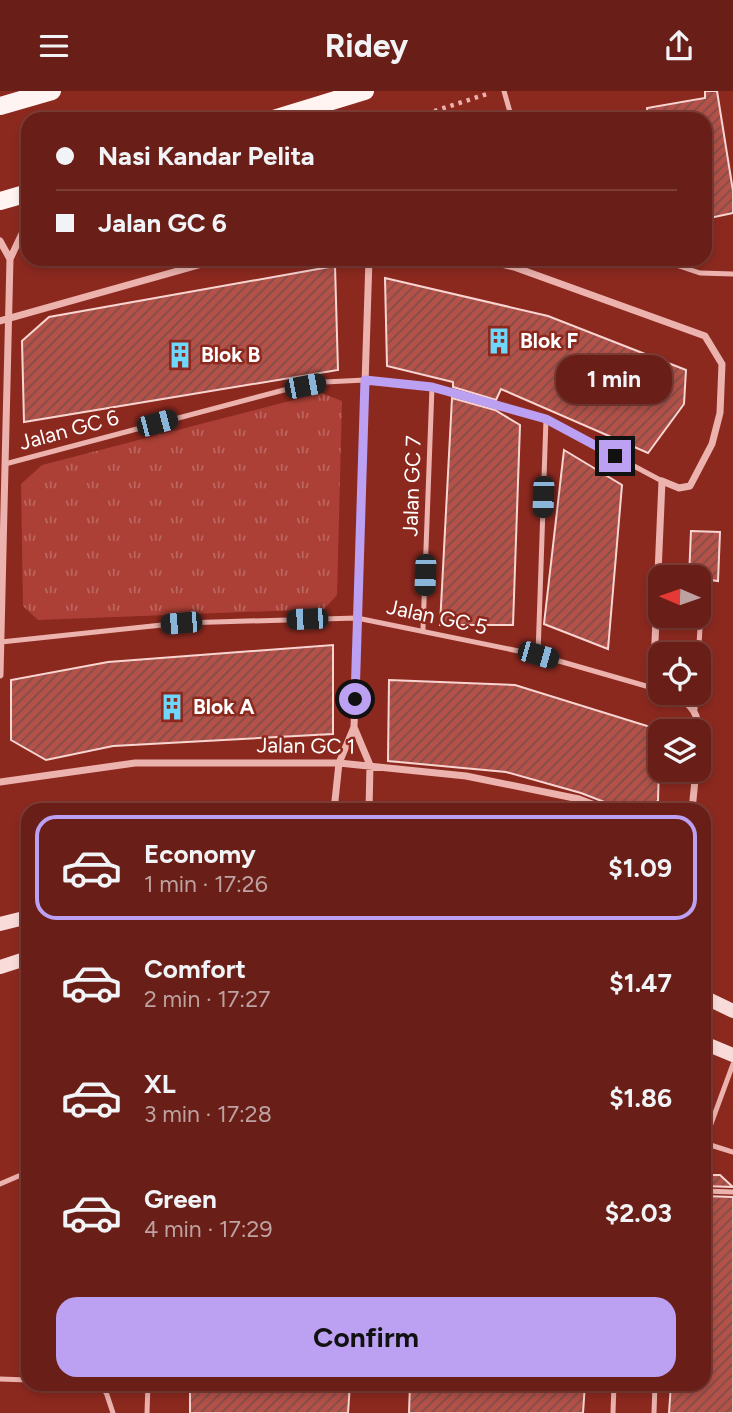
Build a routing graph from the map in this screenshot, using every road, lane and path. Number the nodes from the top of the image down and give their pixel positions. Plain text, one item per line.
1 (52, 91) edge
2 (365, 91) edge
3 (498, 91) edge
4 (504, 91) edge
5 (0, 106) edge
6 (297, 112) edge
7 (432, 112) edge
8 (510, 112) edge
9 (21, 195) edge
10 (0, 201) edge
11 (21, 236) edge
12 (2, 244) edge
13 (10, 259) junction
14 (195, 266) edge
15 (369, 266) edge
16 (510, 266) edge
17 (678, 266) edge
18 (733, 274) edge
19 (4, 319) edge
20 (365, 380) junction
21 (432, 387) junction
22 (546, 419) junction
23 (5, 464) junction
24 (662, 481) junction
25 (659, 565) edge
26 (358, 618) junction
27 (422, 629) junction
28 (1, 642) edge
29 (538, 655) junction
30 (0, 675) edge
31 (648, 687) edge
32 (690, 705) edge
33 (695, 705) edge
34 (695, 709) junction
35 (698, 719) edge
36 (354, 727) junction
37 (339, 763) junction
38 (370, 765) junction
39 (0, 782) edge
40 (695, 782) edge
41 (335, 803) edge
42 (369, 803) edge
43 (590, 803) edge
44 (693, 803) edge
45 (21, 919) edge
46 (0, 924) edge
47 (21, 960) edge
48 (0, 967) edge
49 (711, 1000) edge
50 (733, 1011) edge
51 (711, 1045) edge
52 (733, 1055) edge
53 (733, 1064) edge
54 (711, 1124) edge
55 (711, 1145) edge
56 (733, 1152) edge
57 (21, 1175) edge
58 (0, 1184) edge
59 (711, 1191) edge
60 (733, 1192) edge
61 (0, 1379) edge
62 (21, 1380) edge
63 (104, 1391) edge
64 (148, 1391) edge
65 (614, 1391) edge
66 (655, 1391) edge
67 (113, 1413) edge
68 (147, 1413) edge
69 (613, 1413) edge
70 (654, 1413) edge

1 - 5 main road
2 - 6 main road
3 - 7 path
4 - 8 lane
9 - 10 main road
11 - 13 street
12 - 13 street
13 - 19 street
14 - 19 street
15 - 20 street
16 - 24 street
17 - 18 lane
19 - 23 street
20 - 21 lane, Jalan GC 6
20 - 23 lane, Jalan GC 6
20 - 26 street
21 - 22 lane, Jalan GC 6
21 - 27 lane, Jalan GC 7
22 - 24 lane, Jalan GC 6
22 - 29 lane
23 - 28 street
24 - 25 street
26 - 27 lane, Jalan GC 5
26 - 28 lane, Jalan GC 5
26 - 36 street
27 - 29 lane, Jalan GC 5
28 - 30 street
29 - 31 lane, Jalan GC 5
32 - 34 street
33 - 34 lane
34 - 35 street
36 - 37 street
36 - 38 street
37 - 38 street, Jalan GC 1
37 - 39 street, Jalan GC 1
37 - 41 street
38 - 42 street
38 - 43 street, Jalan GC 1
40 - 44 street
45 - 46 main road
47 - 48 main road
49 - 50 main road
51 - 52 main road
53 - 54 lane
55 - 56 lane
57 - 58 lane
59 - 60 lane
61 - 62 lane
63 - 67 lane
64 - 68 lane
65 - 69 lane
66 - 70 lane

